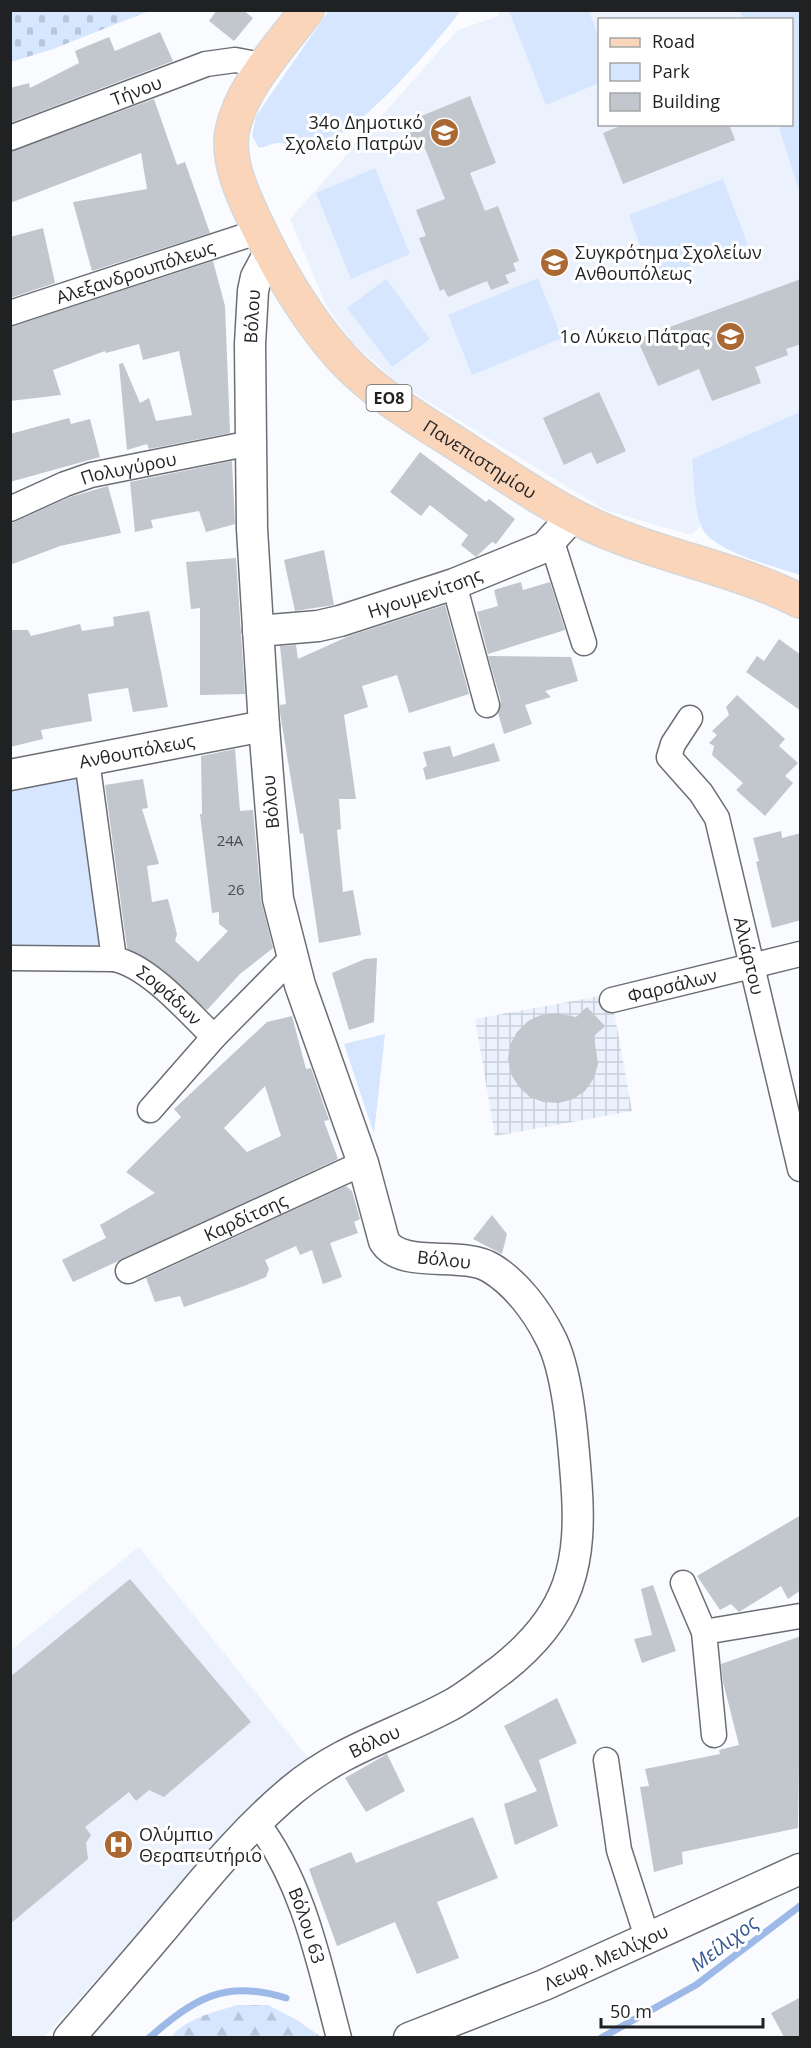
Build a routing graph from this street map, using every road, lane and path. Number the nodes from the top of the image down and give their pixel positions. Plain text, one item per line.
1 (307, 10) edge
2 (266, 66) junction
3 (10, 138) edge
4 (265, 241) junction
5 (10, 313) edge
6 (251, 443) junction
7 (10, 509) edge
8 (573, 516) junction
9 (552, 542) junction
10 (454, 584) junction
11 (801, 601) edge
12 (258, 632) junction
13 (584, 643) dead end
14 (487, 705) dead end
15 (690, 718) dead end
16 (264, 726) junction
17 (87, 760) junction
18 (10, 775) edge
19 (801, 954) edge
20 (10, 958) edge
21 (292, 958) junction
22 (114, 959) junction
23 (752, 966) junction
24 (612, 1000) dead end
25 (214, 1036) junction
26 (150, 1110) dead end
27 (363, 1162) junction
28 (801, 1169) edge
29 (128, 1270) dead end
30 (683, 1583) dead end
31 (801, 1616) edge
32 (704, 1632) junction
33 (714, 1735) dead end
34 (606, 1760) dead end
35 (256, 1821) junction
36 (801, 1869) edge
37 (647, 1937) junction
38 (69, 2037) edge
39 (339, 2037) edge
40 (409, 2037) edge

1 - 2 main road, Πανεπιστημίου / ΕΟ8
2 - 3 street, Τήνου
2 - 4 main road, Πανεπιστημίου / ΕΟ8
4 - 5 street, Αλεξανδρουπόλεως
4 - 6 street, Βόλου
4 - 8 main road, Πανεπιστημίου / ΕΟ8
6 - 7 street, Πολυγύρου
6 - 12 street, Βόλου
8 - 9 street, Ηγουμενίτσης
8 - 11 main road, Πανεπιστημίου / ΕΟ8
9 - 10 street, Ηγουμενίτσης
9 - 13 street
10 - 12 street, Ηγουμενίτσης
10 - 14 street
12 - 16 street, Βόλου
15 - 23 street, Αλιάρτου
16 - 17 street, Ανθουπόλεως
16 - 21 street, Βόλου
17 - 18 street, Ανθουπόλεως
17 - 22 street
19 - 23 street, Φαρσάλων
20 - 22 street, Σοφάδων
21 - 25 street, Σοφάδων
21 - 27 street, Βόλου
22 - 25 street, Σοφάδων
23 - 24 street, Φαρσάλων
23 - 28 street, Αλιάρτου
25 - 26 street
27 - 29 street, Καρδίτσης
27 - 35 street, Βόλου
30 - 32 street
31 - 32 street
32 - 33 street
34 - 37 street
35 - 38 street, Βόλου
35 - 39 street, Βόλου 63
36 - 37 street, Λεωφ. Μειλίχου
37 - 40 street, Λεωφ. Μειλίχου

